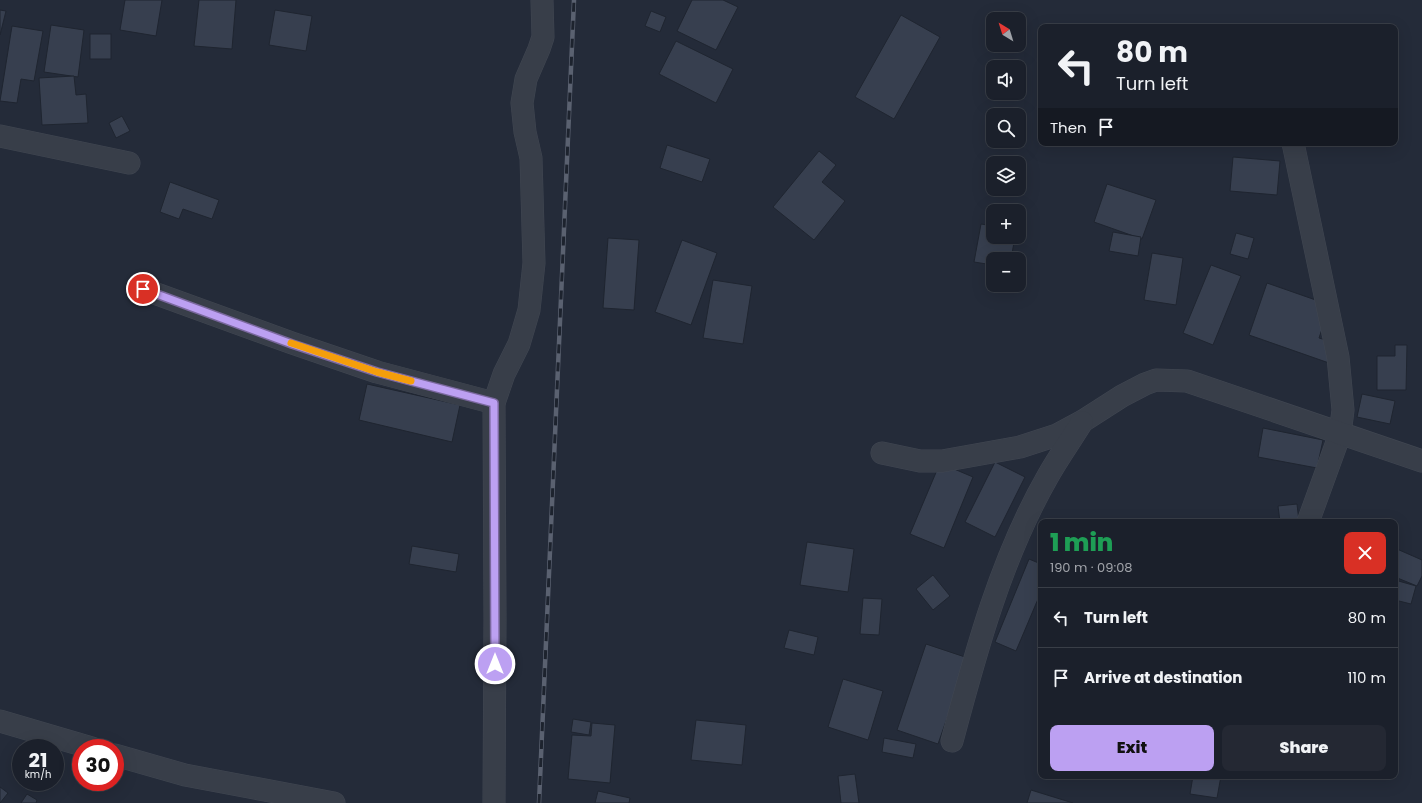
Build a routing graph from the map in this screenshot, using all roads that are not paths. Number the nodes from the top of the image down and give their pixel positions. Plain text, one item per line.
1 (542, 0) edge
2 (0, 136) edge
3 (1294, 146) edge
4 (129, 163) dead end
5 (143, 289) dead end
6 (494, 403) junction
7 (1083, 421) junction
8 (1340, 434) junction
9 (882, 453) dead end
10 (1422, 462) edge
11 (1309, 519) edge
12 (0, 721) edge
13 (952, 741) dead end
14 (72, 742) edge
15 (124, 758) edge
16 (334, 803) edge
17 (494, 803) edge

1 - 6 street
2 - 4 street
3 - 8 street
5 - 6 street
6 - 17 street
7 - 8 street
7 - 9 street
7 - 13 street
8 - 10 street
8 - 11 street
12 - 14 street
15 - 16 street

